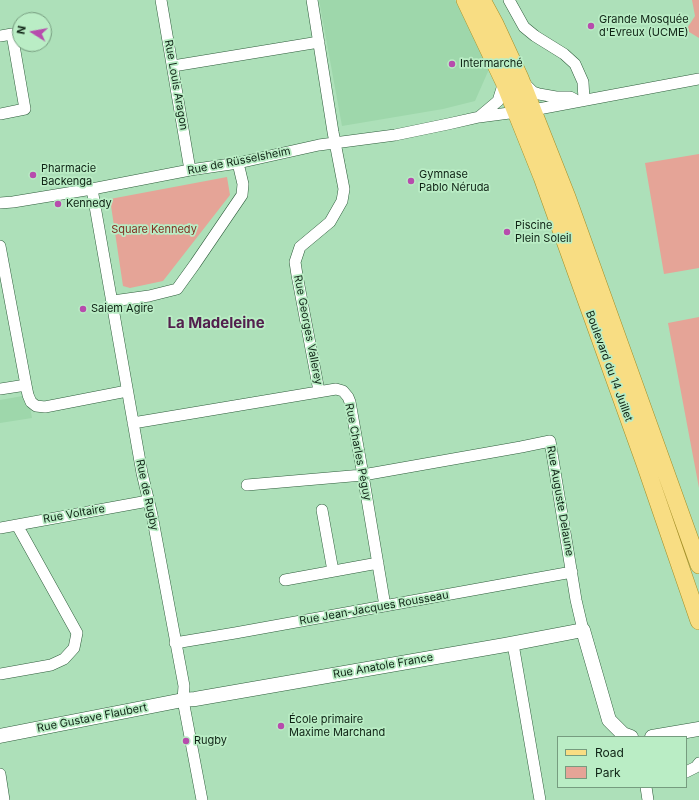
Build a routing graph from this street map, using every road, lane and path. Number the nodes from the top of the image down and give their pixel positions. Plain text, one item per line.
1 (161, 0) edge
2 (312, 0) edge
3 (465, 0) edge
4 (482, 0) edge
5 (508, 0) edge
6 (0, 36) edge
7 (319, 42) junction
8 (173, 66) junction
9 (699, 79) edge
10 (512, 80) junction
11 (581, 101) junction
12 (0, 114) edge
13 (483, 114) junction
14 (524, 116) junction
15 (336, 143) junction
16 (238, 162) junction
17 (190, 170) junction
18 (92, 189) junction
19 (0, 203) edge
20 (0, 246) edge
21 (113, 301) junction
22 (26, 385) junction
23 (0, 389) edge
24 (127, 391) junction
25 (319, 391) junction
26 (133, 423) junction
27 (363, 475) junction
28 (247, 485) dead end
29 (148, 501) junction
30 (322, 510) dead end
31 (17, 525) junction
32 (0, 528) edge
33 (378, 563) junction
34 (699, 566) edge
35 (333, 571) junction
36 (572, 572) junction
37 (285, 580) dead end
38 (385, 606) junction
39 (699, 621) edge
40 (583, 630) junction
41 (175, 643) junction
42 (513, 644) junction
43 (0, 674) edge
44 (183, 700) junction
45 (699, 729) edge
46 (0, 736) edge
47 (628, 736) edge
48 (658, 736) edge
49 (699, 763) edge
50 (687, 772) edge
51 (0, 774) edge
52 (646, 788) edge
53 (4, 800) edge
54 (202, 800) edge
55 (540, 800) edge
56 (648, 800) edge

1 - 8 street, Rue Louis Aragon
2 - 7 street, Rue Georges Vallerey
3 - 10 main road, Boulevard du 14 Juillet
4 - 10 main road, Boulevard du 14 Juillet
5 - 11 street
6 - 12 street
7 - 8 street
7 - 15 street, Rue Georges Vallerey
8 - 17 street, Rue Louis Aragon
9 - 11 street, Rue de Rüsselsheim
10 - 11 street
10 - 13 street
10 - 14 main road, Boulevard du 14 Juillet
11 - 14 street, Rue de Rüsselsheim
13 - 14 street, Rue de Rüsselsheim
13 - 14 street
13 - 15 street, Rue de Rüsselsheim
14 - 34 main road, Boulevard du 14 Juillet
14 - 39 main road, Boulevard du 14 Juillet
15 - 16 street, Rue de Rüsselsheim
15 - 25 street, Rue Georges Vallerey
16 - 17 street, Rue de Rüsselsheim
16 - 21 street
17 - 18 street, Rue de Rüsselsheim
18 - 19 street, Rue de Rüsselsheim
18 - 21 street, Rue de Rugby
20 - 22 street
21 - 24 street, Rue de Rugby
22 - 23 street
22 - 24 street
24 - 26 street, Rue de Rugby
25 - 26 street, Rue Charles Péguy
25 - 27 street, Rue Charles Péguy
26 - 29 street, Rue de Rugby
27 - 28 street
27 - 33 street, Rue Charles Péguy
27 - 36 street, Rue Auguste Delaune
29 - 31 street, Rue Voltaire
29 - 41 street, Rue de Rugby
30 - 35 street
31 - 32 street, Rue Voltaire
31 - 43 street
33 - 35 street
33 - 38 street, Rue Charles Péguy
35 - 37 street
36 - 38 street, Rue Jean-Jacques Rousseau
36 - 40 street, Rue Auguste Delaune
38 - 41 street, Rue Jean-Jacques Rousseau
40 - 42 street, Rue Anatole France
40 - 47 street
41 - 44 street, Rue de Rugby
42 - 44 street, Rue Anatole France
42 - 55 street
44 - 46 street, Rue Gustave Flaubert
44 - 54 street, Rue de Rugby
45 - 48 street
49 - 50 street
51 - 53 street
52 - 56 street

